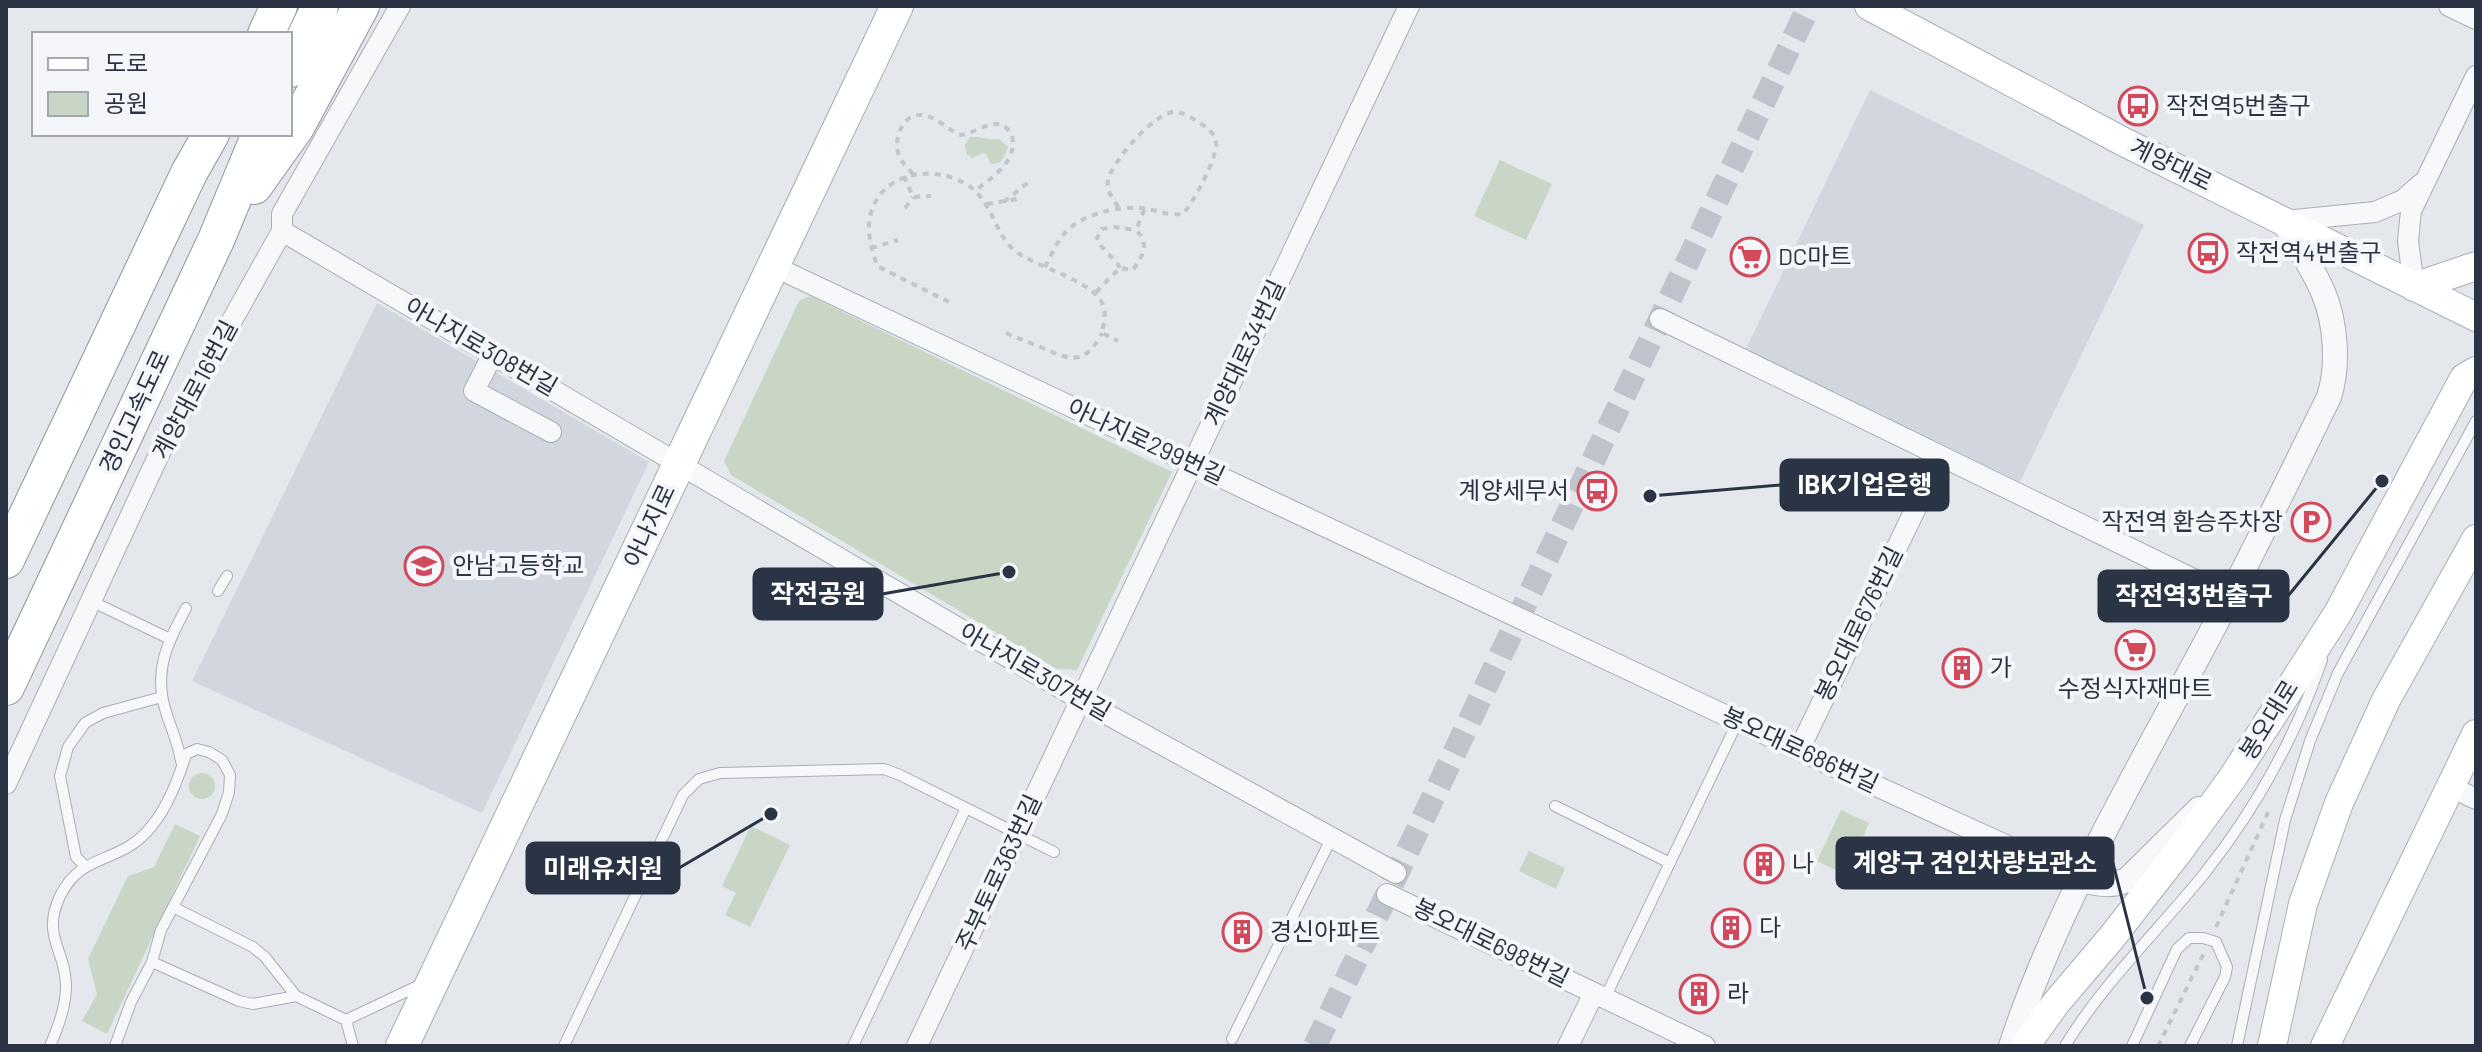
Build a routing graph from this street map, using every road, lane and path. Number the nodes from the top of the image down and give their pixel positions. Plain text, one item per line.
1 (255, 6) edge
2 (279, 6) edge
3 (320, 6) edge
4 (361, 6) edge
5 (400, 6) edge
6 (897, 6) edge
7 (1409, 6) edge
8 (1869, 6) edge
9 (2449, 6) edge
10 (2476, 19) edge
11 (245, 32) edge
12 (267, 32) edge
13 (292, 65) edge
14 (2476, 76) edge
15 (292, 133) edge
16 (203, 136) edge
17 (210, 136) edge
18 (259, 136) edge
19 (290, 136) edge
20 (189, 173) junction
21 (913, 174) junction
22 (904, 176) junction
23 (2427, 179) junction
24 (1031, 180) dead end
25 (975, 191) junction
26 (931, 196) dead end
27 (913, 197) junction
28 (1017, 199) dead end
29 (1004, 202) junction
30 (987, 204) junction
31 (905, 208) dead end
32 (1119, 208) junction
33 (1145, 208) junction
34 (2283, 221) junction
35 (1136, 230) junction
36 (282, 231) junction
37 (216, 240) junction
38 (898, 240) dead end
39 (871, 248) junction
40 (773, 266) junction
41 (2476, 266) edge
42 (1045, 267) junction
43 (1120, 268) junction
44 (2414, 287) junction
45 (1096, 292) junction
46 (949, 302) dead end
47 (2476, 317) edge
48 (1660, 319) dead end
49 (1006, 333) dead end
50 (1102, 333) junction
51 (1118, 341) dead end
52 (493, 354) junction
53 (2476, 371) edge
54 (2476, 421) edge
55 (551, 432) dead end
56 (1941, 456) junction
57 (679, 464) junction
58 (1193, 464) junction
59 (2476, 539) edge
60 (6, 560) edge
61 (227, 576) dead end
62 (218, 591) dead end
63 (2230, 597) junction
64 (91, 601) junction
65 (186, 608) dead end
66 (2338, 613) junction
67 (1518, 618) joint
68 (170, 639) junction
69 (6, 687) edge
70 (162, 697) junction
71 (1081, 700) junction
72 (1738, 721) junction
73 (2476, 734) edge
74 (1799, 750) junction
75 (182, 766) junction
76 (2233, 777) junction
77 (6, 784) edge
78 (2449, 786) junction
79 (2476, 799) edge
80 (1555, 806) dead end
81 (966, 808) junction
82 (2271, 808) dead end
83 (1017, 834) junction
84 (1332, 837) junction
85 (1054, 852) dead end
86 (1670, 863) junction
87 (86, 867) junction
88 (1396, 873) dead end
89 (2082, 880) junction
90 (1387, 894) dead end
91 (173, 907) junction
92 (2210, 940) junction
93 (152, 962) junction
94 (435, 978) junction
95 (1600, 995) junction
96 (296, 996) junction
97 (346, 1020) junction
98 (1232, 1039) dead end
99 (50, 1046) edge
100 (115, 1046) edge
101 (353, 1046) edge
102 (402, 1046) edge
103 (564, 1046) edge
104 (853, 1046) edge
105 (917, 1046) edge
106 (1568, 1046) edge
107 (1705, 1046) edge
108 (2011, 1046) edge
109 (2025, 1046) edge
110 (2065, 1046) edge
111 (2132, 1046) edge
112 (2158, 1046) edge
113 (2190, 1046) edge
114 (2237, 1046) edge
115 (2272, 1046) edge
116 (2325, 1046) edge

1 - 11 highway
2 - 12 highway
3 - 13 highway
4 - 15 highway
5 - 36 street, 계양대로16번길
6 - 40 main road, 아나지로
7 - 58 street, 계양대로34번길
8 - 34 main road, 계양대로
9 - 10 street
14 - 23 street
16 - 20 highway
17 - 20 highway
18 - 37 highway, 경인고속도로
19 - 37 highway
20 - 60 highway
21 - 22 path
21 - 25 path
21 - 25 path
22 - 27 path
22 - 39 path
23 - 34 street
23 - 44 street
24 - 29 path
25 - 30 path
26 - 27 path
27 - 31 path
28 - 29 path
29 - 30 path
30 - 42 path
32 - 33 path
32 - 33 path
32 - 42 path
33 - 35 path
34 - 44 main road, 계양대로
34 - 63 street
35 - 43 path
35 - 43 path
36 - 52 street, 아나지로308번길
36 - 64 street, 계양대로16번길
37 - 69 highway, 경인고속도로
38 - 39 path
39 - 46 path
40 - 57 main road, 아나지로
40 - 58 street, 아나지로299번길
41 - 44 main road
42 - 45 path
43 - 45 path
44 - 47 main road, 계양대로
45 - 50 path
48 - 56 street
49 - 50 path
50 - 51 path
52 - 55 street
52 - 57 street, 아나지로308번길
53 - 66 main road, 봉오대로
54 - 114 lane
56 - 63 street
56 - 74 street, 봉오대로676번길
57 - 71 street, 아나지로307번길
57 - 94 main road, 아나지로
58 - 67 street, 아나지로299번길
58 - 71 street, 계양대로34번길
59 - 115 main road
61 - 62 lane
63 - 89 street
64 - 68 lane
64 - 77 street, 계양대로16번길
65 - 68 lane
66 - 76 main road, 봉오대로
66 - 110 lane
67 - 72 street, 봉오대로686번길
68 - 70 lane
70 - 75 lane
70 - 87 lane
71 - 83 street, 주부토로363번길
71 - 84 street, 아나지로307번길
72 - 74 street, 봉오대로686번길
72 - 86 lane
73 - 78 main road
74 - 89 street, 봉오대로686번길
75 - 87 lane
75 - 91 lane
76 - 89 street
76 - 109 main road, 봉오대로
78 - 79 street
78 - 116 main road
80 - 86 lane
81 - 83 lane
81 - 103 lane
81 - 104 lane
82 - 92 path
83 - 85 lane
83 - 105 street, 주부토로363번길
84 - 88 street, 아나지로307번길
84 - 98 lane
86 - 95 lane
87 - 99 lane
89 - 108 street
90 - 95 street, 봉오대로698번길
91 - 93 lane
91 - 96 lane
92 - 111 lane
92 - 112 path
92 - 113 lane
93 - 96 lane
93 - 100 lane
94 - 97 lane
94 - 102 main road, 아나지로
95 - 106 street, 봉오대로698번길
95 - 107 street, 봉오대로698번길
96 - 97 lane
97 - 101 lane

